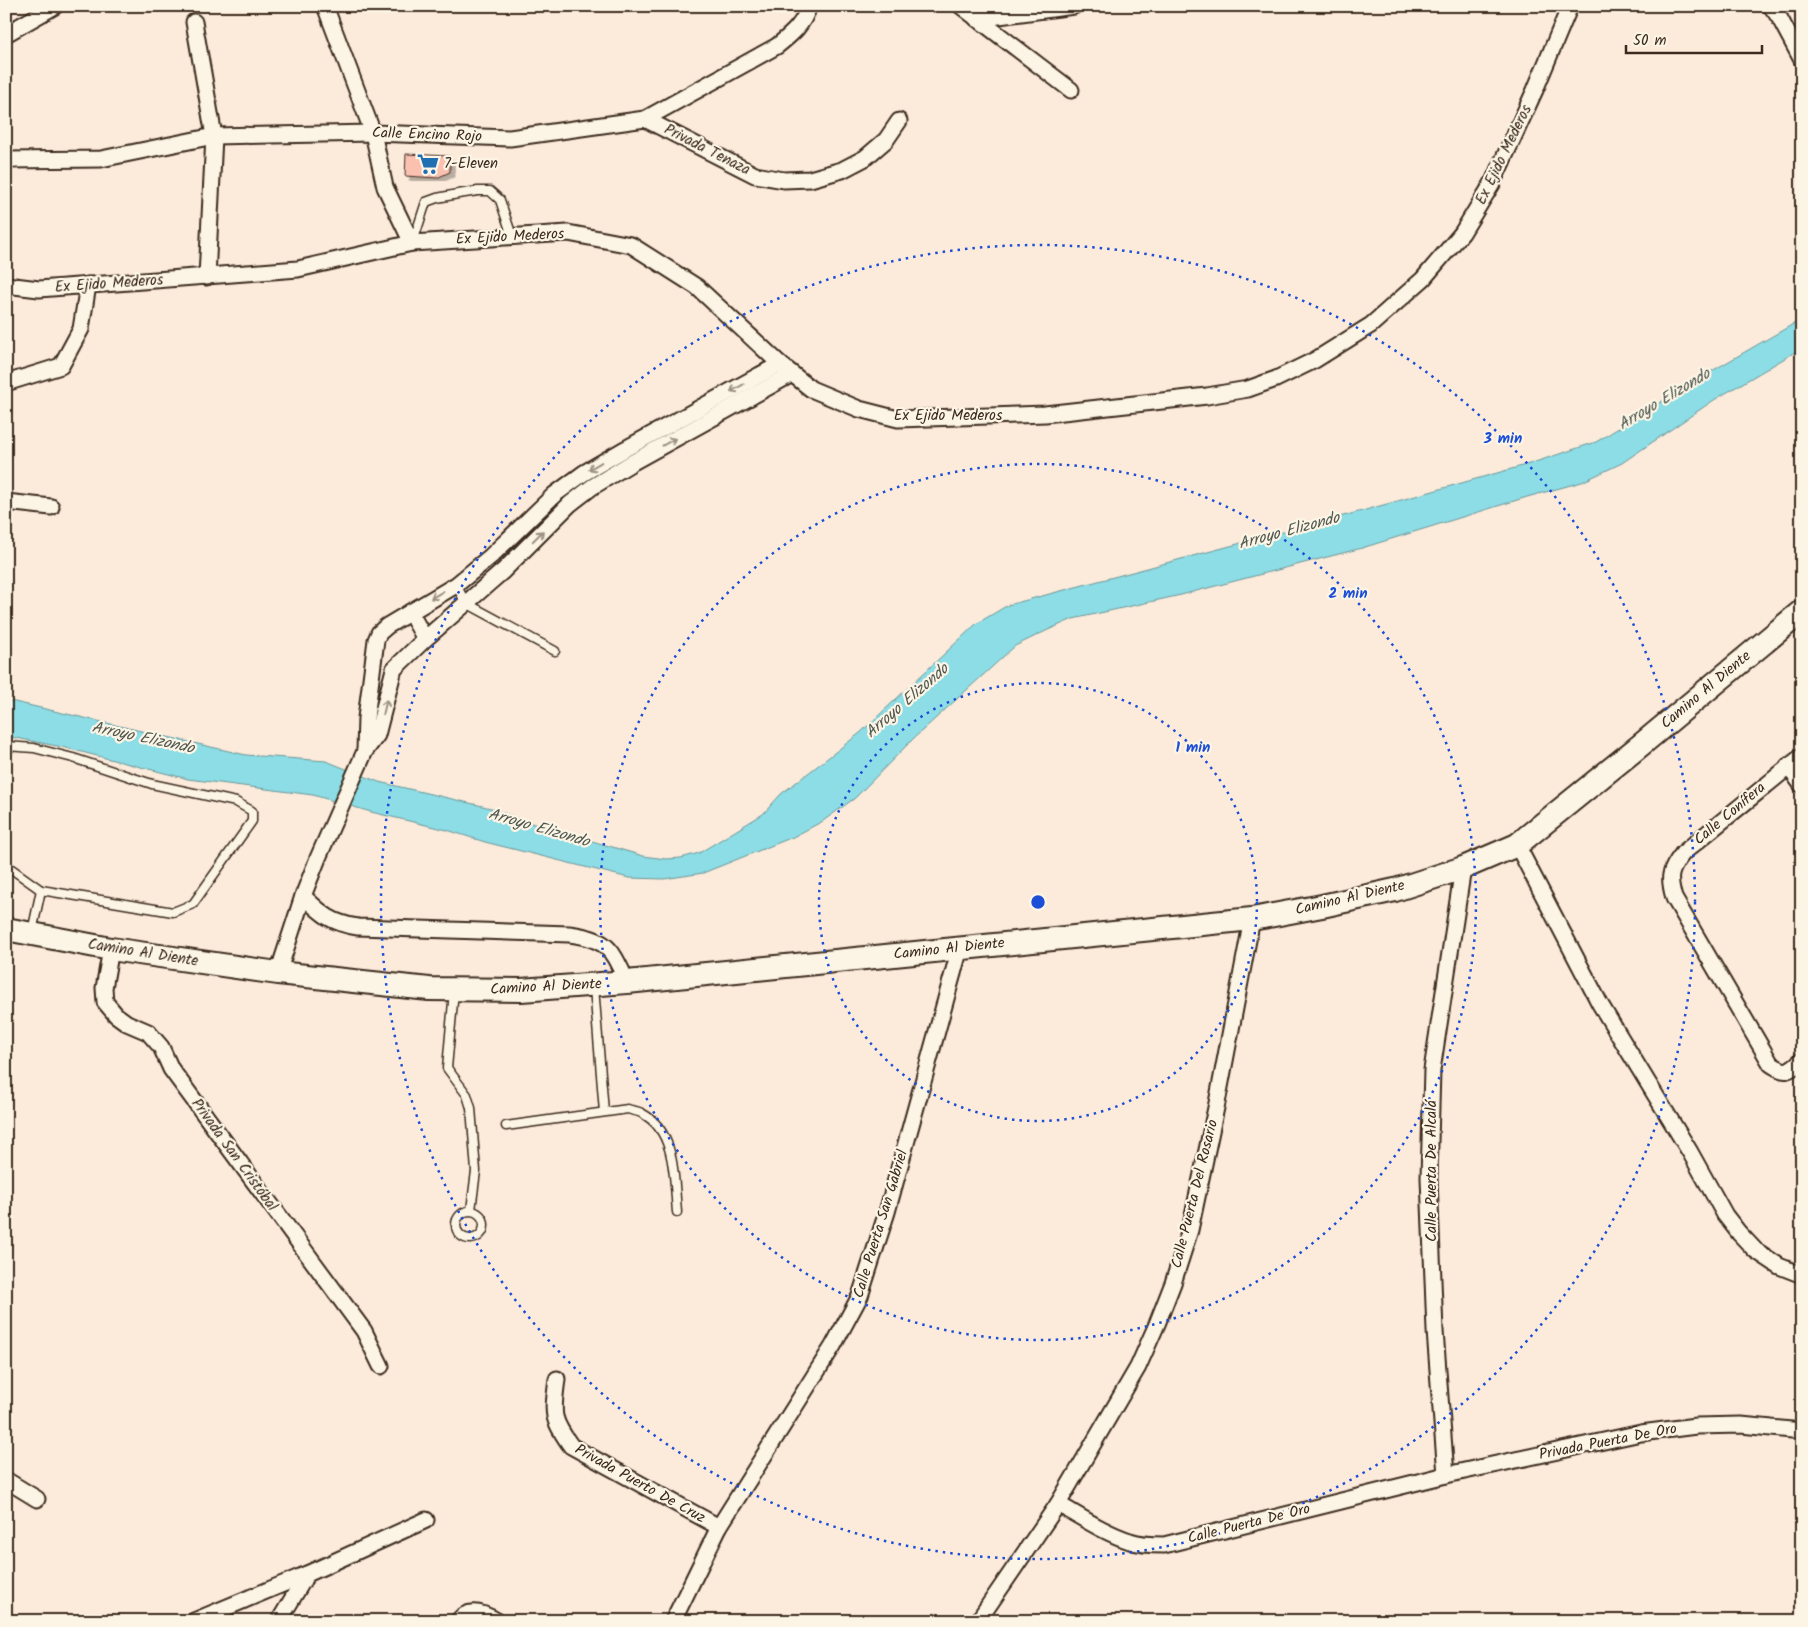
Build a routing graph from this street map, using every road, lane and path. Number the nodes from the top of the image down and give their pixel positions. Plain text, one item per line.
1 (55, 6) edge
2 (325, 6) edge
3 (809, 6) edge
4 (961, 6) edge
5 (1074, 6) edge
6 (1570, 6) edge
7 (1771, 6) edge
8 (977, 19) junction
9 (194, 22) dead end
10 (6, 34) edge
11 (1802, 60) edge
12 (1070, 90) dead end
13 (646, 120) junction
14 (900, 122) dead end
15 (373, 133) junction
16 (214, 136) junction
17 (6, 160) edge
18 (512, 236) junction
19 (412, 243) junction
20 (207, 277) junction
21 (6, 285) edge
22 (88, 285) junction
23 (780, 364) junction
24 (792, 374) junction
25 (6, 382) edge
26 (625, 448) junction
27 (633, 462) junction
28 (6, 502) edge
29 (51, 507) dead end
30 (456, 585) junction
31 (466, 603) junction
32 (1802, 610) edge
33 (410, 612) junction
34 (425, 639) junction
35 (555, 651) dead end
36 (374, 660) junction
37 (394, 669) junction
38 (6, 746) edge
39 (363, 756) junction
40 (1802, 756) edge
41 (1788, 766) junction
42 (1802, 785) edge
43 (1516, 845) junction
44 (6, 865) edge
45 (1463, 868) junction
46 (41, 890) junction
47 (303, 896) junction
48 (1252, 919) junction
49 (6, 930) edge
50 (32, 934) junction
51 (111, 948) junction
52 (960, 948) junction
53 (278, 973) junction
54 (627, 982) junction
55 (594, 985) junction
56 (454, 989) junction
57 (1802, 1060) edge
58 (604, 1112) junction
59 (506, 1126) dead end
60 (471, 1210) dead end
61 (677, 1212) dead end
62 (1802, 1275) edge
63 (381, 1366) dead end
64 (557, 1379) dead end
65 (1802, 1431) edge
66 (1446, 1475) junction
67 (6, 1480) edge
68 (37, 1499) dead end
69 (1058, 1504) junction
70 (426, 1520) dead end
71 (718, 1527) junction
72 (307, 1574) junction
73 (194, 1621) edge
74 (279, 1621) edge
75 (458, 1621) edge
76 (497, 1621) edge
77 (673, 1621) edge
78 (978, 1621) edge

1 - 10 street
2 - 15 street
3 - 13 street, Calle Encino Rojo
4 - 8 street
5 - 8 street
6 - 24 street, Ex Ejido Mederos
7 - 11 street
8 - 12 street
9 - 16 street
13 - 14 street, Privada Tenaza
13 - 15 street, Calle Encino Rojo
15 - 16 street, Calle Encino Rojo
15 - 19 street
16 - 17 street, Calle Encino Rojo
16 - 20 street
18 - 19 street, Ex Ejido Mederos
18 - 19 lane
18 - 23 street, Ex Ejido Mederos
19 - 20 street, Ex Ejido Mederos
20 - 22 street, Ex Ejido Mederos
21 - 22 street, Ex Ejido Mederos
22 - 25 street
23 - 24 street, Ex Ejido Mederos
23 -> 26 street
27 -> 24 street
26 - 27 street
26 -> 30 street
31 -> 27 street
28 - 29 street
30 - 31 lane
30 -> 33 street
31 - 34 street
31 - 35 lane
32 - 43 street, Camino Al Diente
33 - 34 street
33 - 36 street
34 - 37 street
36 - 37 street
36 - 39 street
39 -> 37 street
38 - 46 lane
39 - 47 street
40 - 41 street, Calle Conífera
41 - 42 street
41 - 57 street, Calle Conífera
43 - 45 street, Camino Al Diente
43 - 62 street
44 - 46 lane
45 - 48 street, Camino Al Diente
45 - 66 street, Calle Puerta De Alcalá
46 - 50 lane
47 - 53 street
47 - 54 street
48 - 52 street, Camino Al Diente
48 - 69 street, Calle Puerta Del Rosario
49 - 50 street, Camino Al Diente
50 - 51 street, Camino Al Diente
51 - 53 street, Camino Al Diente
51 - 63 street, Privada San Cristóbal
52 - 54 street, Camino Al Diente
52 - 71 street, Calle Puerta San Gabriel
53 - 56 street, Camino Al Diente
54 - 55 street, Camino Al Diente
55 - 56 street, Camino Al Diente
55 - 58 lane
56 - 60 lane
58 - 59 lane
58 - 61 lane
64 - 71 street, Privada Puerto De Cruz
65 - 66 street, Privada Puerta De Oro
66 - 69 street, Calle Puerta De Oro
67 - 68 street
69 - 78 street, Calle Puerta Del Rosario
70 - 72 street
71 - 77 street, Calle Puerta San Gabriel
72 - 73 street
72 - 74 street
75 - 76 street

